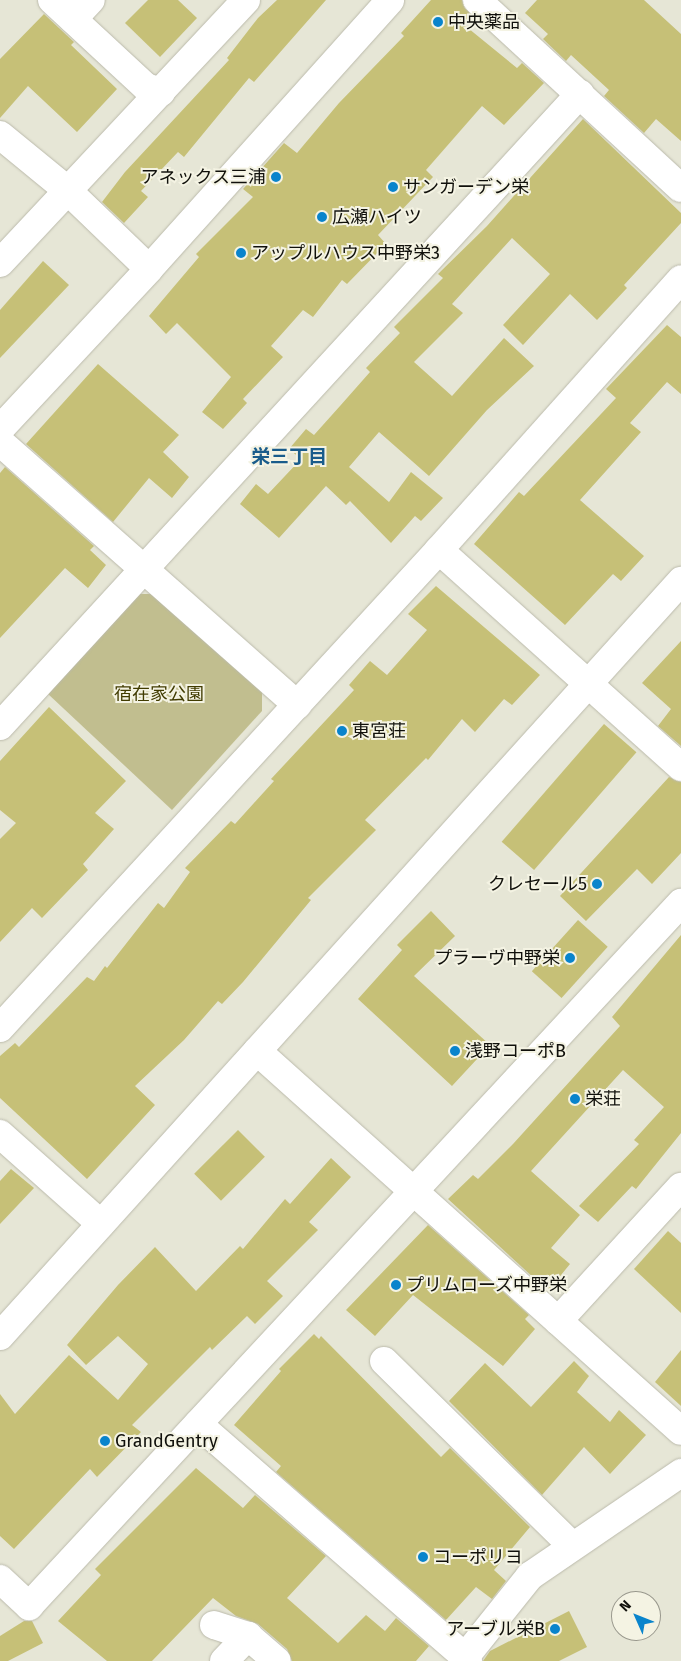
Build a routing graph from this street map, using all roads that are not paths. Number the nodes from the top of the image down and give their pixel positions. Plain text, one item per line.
1 (52, 0) edge
2 (246, 0) edge
3 (390, 0) edge
4 (477, 0) edge
5 (82, 10) edge
6 (161, 92) junction
7 (580, 94) junction
8 (0, 135) edge
9 (681, 188) edge
10 (66, 189) junction
11 (0, 263) edge
12 (149, 268) junction
13 (681, 279) edge
14 (0, 429) edge
15 (0, 442) edge
16 (438, 550) junction
17 (144, 569) junction
18 (681, 581) edge
19 (588, 683) junction
20 (297, 705) junction
21 (0, 726) edge
22 (681, 767) edge
23 (681, 903) edge
24 (0, 1028) edge
25 (257, 1051) junction
26 (0, 1134) edge
27 (681, 1187) edge
28 (414, 1191) junction
29 (102, 1224) junction
30 (558, 1321) junction
31 (0, 1336) edge
32 (384, 1361) dead end
33 (198, 1424) junction
34 (681, 1431) edge
35 (681, 1473) edge
36 (572, 1546) junction
37 (0, 1579) edge
38 (214, 1625) dead end
39 (248, 1636) junction
40 (467, 1659) edge
41 (224, 1661) edge
42 (277, 1661) edge

1 - 5 street
2 - 6 street
3 - 12 street
4 - 7 street
5 - 6 street
6 - 10 street
7 - 9 street
7 - 17 street
8 - 10 street
10 - 11 street
10 - 12 street
12 - 14 street
13 - 16 street
15 - 17 street
16 - 19 street
16 - 20 street
17 - 20 street
17 - 21 street
18 - 19 street
19 - 22 street
19 - 25 street
20 - 24 street
23 - 28 street
25 - 28 street
25 - 29 street
26 - 29 street
27 - 30 street
28 - 30 street
28 - 33 street
29 - 31 street
30 - 34 street
32 - 36 street
33 - 37 street
33 - 40 street
35 - 36 street
36 - 40 street
38 - 39 street
39 - 41 street
39 - 42 street

